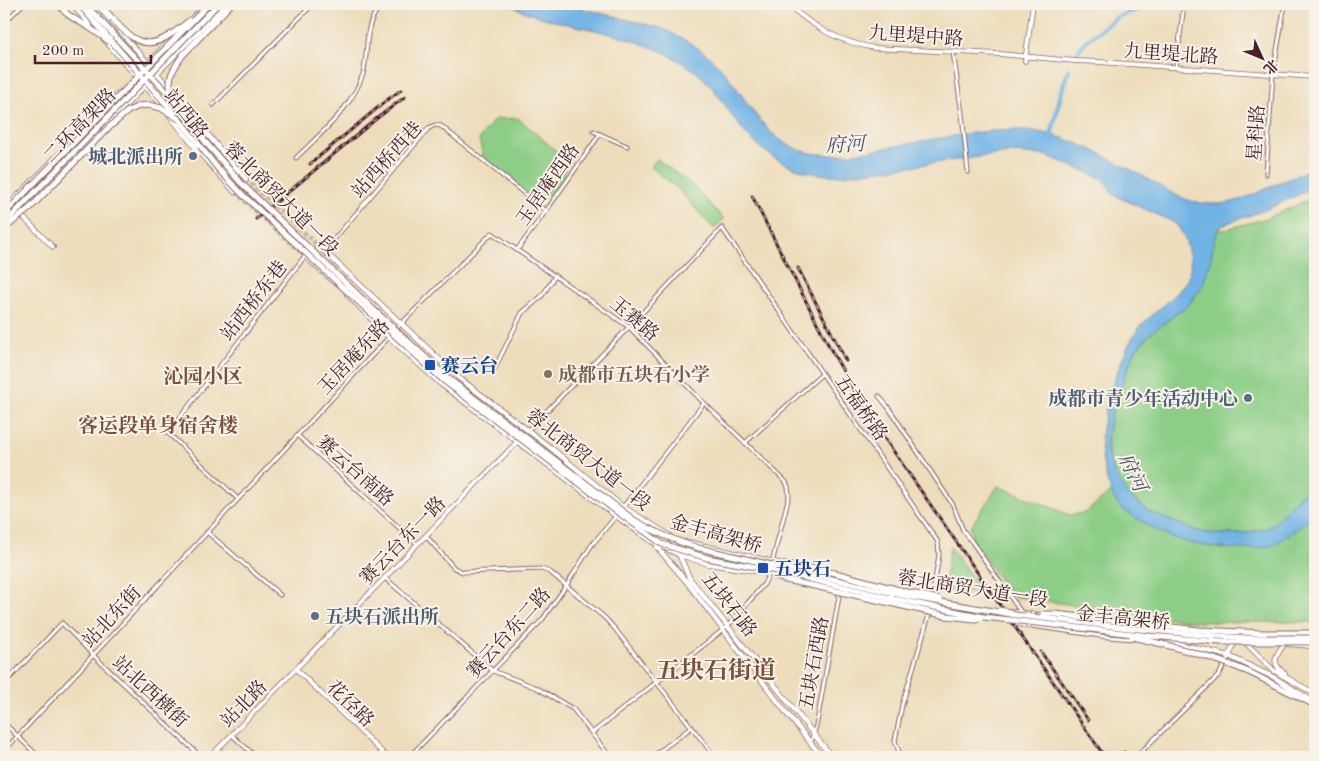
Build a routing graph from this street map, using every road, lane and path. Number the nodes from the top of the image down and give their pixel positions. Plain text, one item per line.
1 (22, 4) edge
2 (60, 4) edge
3 (72, 4) edge
4 (79, 4) edge
5 (85, 4) edge
6 (96, 4) edge
7 (100, 4) edge
8 (218, 4) edge
9 (226, 4) edge
10 (231, 4) edge
11 (313, 4) edge
12 (382, 4) edge
13 (601, 4) edge
14 (787, 4) edge
15 (1033, 4) edge
16 (1184, 4) edge
17 (1284, 4) edge
18 (207, 5) edge
19 (613, 7) dead end
20 (4, 23) edge
21 (118, 49) junction
22 (953, 52) junction
23 (1025, 59) junction
24 (148, 63) junction
25 (1176, 67) junction
26 (157, 73) junction
27 (1273, 74) junction
28 (136, 75) junction
29 (1315, 77) edge
30 (145, 86) junction
31 (213, 105) dead end
32 (184, 114) junction
33 (179, 119) junction
34 (593, 131) dead end
35 (600, 134) junction
36 (627, 146) dead end
37 (296, 158) dead end
38 (968, 171) dead end
39 (1266, 174) dead end
40 (246, 179) tunnel mouth
41 (235, 192) tunnel mouth
42 (4, 198) edge
43 (10, 204) junction
44 (4, 212) edge
45 (546, 212) junction
46 (20, 214) junction
47 (4, 224) edge
48 (4, 230) edge
49 (492, 233) joint
50 (53, 247) dead end
51 (517, 250) junction
52 (324, 251) joint
53 (305, 256) joint
54 (555, 276) junction
55 (402, 324) junction
56 (629, 327) junction
57 (390, 335) junction
58 (493, 372) dead end
59 (822, 374) junction
60 (879, 396) dead end
61 (704, 402) junction
62 (528, 430) junction
63 (298, 436) junction
64 (517, 439) junction
65 (745, 443) junction
66 (238, 499) junction
67 (618, 511) junction
68 (207, 532) junction
69 (668, 535) junction
70 (426, 536) junction
71 (653, 542) junction
72 (417, 544) junction
73 (680, 555) junction
74 (772, 561) junction
75 (791, 566) junction
76 (770, 573) junction
77 (385, 578) junction
78 (566, 586) junction
79 (841, 589) junction
80 (280, 595) dead end
81 (932, 600) junction
82 (991, 611) junction
83 (930, 612) junction
84 (1016, 612) junction
85 (984, 617) junction
86 (1004, 621) dead end
87 (1014, 623) dead end
88 (728, 626) junction
89 (1031, 626) junction
90 (1090, 629) junction
91 (724, 630) junction
92 (1238, 635) junction
93 (1315, 636) edge
94 (1171, 642) junction
95 (1315, 642) edge
96 (1234, 643) junction
97 (1246, 644) junction
98 (1284, 644) junction
99 (1315, 646) edge
100 (93, 655) junction
101 (1228, 656) junction
102 (296, 669) junction
103 (493, 670) junction
104 (1293, 682) junction
105 (658, 683) junction
106 (4, 684) edge
107 (1315, 694) edge
108 (1315, 704) edge
109 (4, 723) edge
110 (692, 728) junction
111 (592, 733) junction
112 (813, 734) junction
113 (232, 735) junction
114 (17, 736) junction
115 (811, 742) junction
116 (4, 751) edge
117 (827, 752) junction
118 (1124, 753) dead end
119 (39, 757) edge
120 (201, 757) edge
121 (210, 757) edge
122 (256, 757) edge
123 (387, 757) edge
124 (409, 757) edge
125 (610, 757) edge
126 (652, 757) edge
127 (715, 757) edge
128 (819, 757) edge
129 (832, 757) edge
130 (904, 757) edge
131 (1128, 757) edge
132 (1136, 757) edge

1 - 20 street
2 - 21 highway, bridge
3 - 28 main road, 站西路
4 - 21 highway, bridge
5 - 32 highway, bridge
6 - 24 street
7 - 18 highway, bridge
8 - 47 highway, 二环高架路, bridge
9 - 26 main road
10 - 32 highway, bridge
11 - 31 street
12 - 37 street
13 - 19 street
14 - 22 street, 九里堤中路
15 - 23 street
16 - 25 street
17 - 27 street, 星科路
18 - 24 main road
18 - 44 highway, 二环高架路, bridge
21 - 33 highway, 蓉北商贸大道一段, bridge
22 - 23 street, 九里堤中路
22 - 38 street
23 - 25 street, 九里堤北路
24 - 26 main road, 站西路
24 - 28 main road
25 - 27 street, 九里堤北路
26 - 30 main road
26 - 40 main road, 站西路
27 - 29 street, 九里堤北路
27 - 39 street, 星科路
28 - 30 main road, 站西路
28 - 43 main road
30 - 41 main road, 站西路
30 - 46 main road
32 - 67 highway, 蓉北商贸大道一段, bridge
33 - 48 highway, bridge
33 - 57 highway, 蓉北商贸大道一段, bridge
34 - 35 street, 玉居庵西路
35 - 36 street, 玉居庵西路
35 - 45 street, 玉居庵西路
42 - 43 street
43 - 44 main road
43 - 46 street
45 - 51 street, 玉居庵西路
45 - 52 street, 站西桥西巷
46 - 48 main road
46 - 50 street
49 - 51 street, 玉赛路
49 - 55 street, 玉居庵东路
51 - 54 street, 玉赛路
52 - 55 main road, 蓉北商贸大道一段
53 - 57 main road, 蓉北商贸大道一段
53 - 66 street, 站西桥东巷
54 - 56 street, 玉赛路
54 - 58 street
55 - 57 street, 玉居庵东路
55 - 62 main road, 蓉北商贸大道一段
56 - 59 street, 五福桥路
56 - 61 street, 玉赛路
56 - 62 street
57 - 63 street, 玉居庵东路
57 - 64 highway, 蓉北商贸大道一段, bridge
59 - 65 street
59 - 81 street, 五福桥路
60 - 84 street
61 - 65 street, 玉赛路
61 - 67 street, 赛云台东二路
62 - 64 street, 赛云台东一路
62 - 67 main road, 蓉北商贸大道一段
63 - 66 street, 玉居庵东路
63 - 72 street, 赛云台南路
64 - 67 highway, 蓉北商贸大道一段, bridge
64 - 70 street, 赛云台东一路
65 - 74 street, 玉赛路
66 - 68 street, 站北东街
67 - 69 main road, 蓉北商贸大道一段
67 - 71 main road, 蓉北商贸大道一段
67 - 78 street, 赛云台东二路
67 - 82 highway, 金丰高架桥, bridge
67 - 85 highway, 金丰高架桥, bridge
68 - 80 street
68 - 100 street, 站北东街
69 - 73 main road, 五块石路
69 - 74 main road, 蓉北商贸大道一段
70 - 72 street, 赛云台东一路
70 - 78 street
71 - 73 main road, 蓉北商贸大道一段
71 - 91 main road, 五块石路
72 - 77 street, 赛云台东一路
73 - 76 main road, 蓉北商贸大道一段
73 - 88 main road, 五块石路
74 - 75 main road, 蓉北商贸大道一段
74 - 76 street, 玉赛路
75 - 81 main road, 蓉北商贸大道一段
75 - 82 highway, bridge
76 - 79 main road, 蓉北商贸大道一段
76 - 85 highway, bridge
76 - 88 street
77 - 102 street, 赛云台东一路
77 - 103 street
78 - 103 street, 赛云台东二路
78 - 105 street
79 - 83 main road, 蓉北商贸大道一段
79 - 112 street, 五块石西路
81 - 83 street, 五福桥路
81 - 84 street, 蓉北商贸大道一段, bridge
82 - 84 highway, 金丰高架桥, bridge
83 - 86 main road, 蓉北商贸大道一段
83 - 130 street, 五福桥路
84 - 89 street
84 - 92 street, 蓉北商贸大道一段
84 - 93 highway, bridge
84 - 93 highway, 金丰高架桥, bridge
85 - 90 highway, 金丰高架桥, bridge
87 - 89 main road, 蓉北商贸大道一段
88 - 91 street
88 - 112 main road, 五块石路
89 - 94 street
90 - 95 highway, 金丰高架桥, bridge
90 - 108 highway, bridge
91 - 105 street
91 - 115 main road, 五块石路
92 - 93 main road
92 - 96 main road
92 - 97 main road
94 - 96 street
94 - 101 main road
96 - 97 main road
96 - 101 main road
97 - 98 main road
97 - 104 main road
98 - 99 main road
98 - 104 main road
100 - 106 street, 站北西横街
100 - 114 street, 站北东街
100 - 120 street, 站北西横街
101 - 108 main road
101 - 132 street
102 - 113 street, 站北路
102 - 123 street, 花径路
103 - 111 street
103 - 124 street, 赛云台东二路
104 - 107 main road
105 - 110 street
105 - 111 street
109 - 114 street
110 - 126 street
110 - 127 street
111 - 125 street
112 - 115 street, 五块石西路
112 - 117 main road, 五块石路
113 - 121 street, 站北路
113 - 122 street
114 - 116 street, 站北东街
114 - 119 street
115 - 128 main road, 五块石路
117 - 128 street
117 - 129 main road, 五块石路
118 - 131 street

